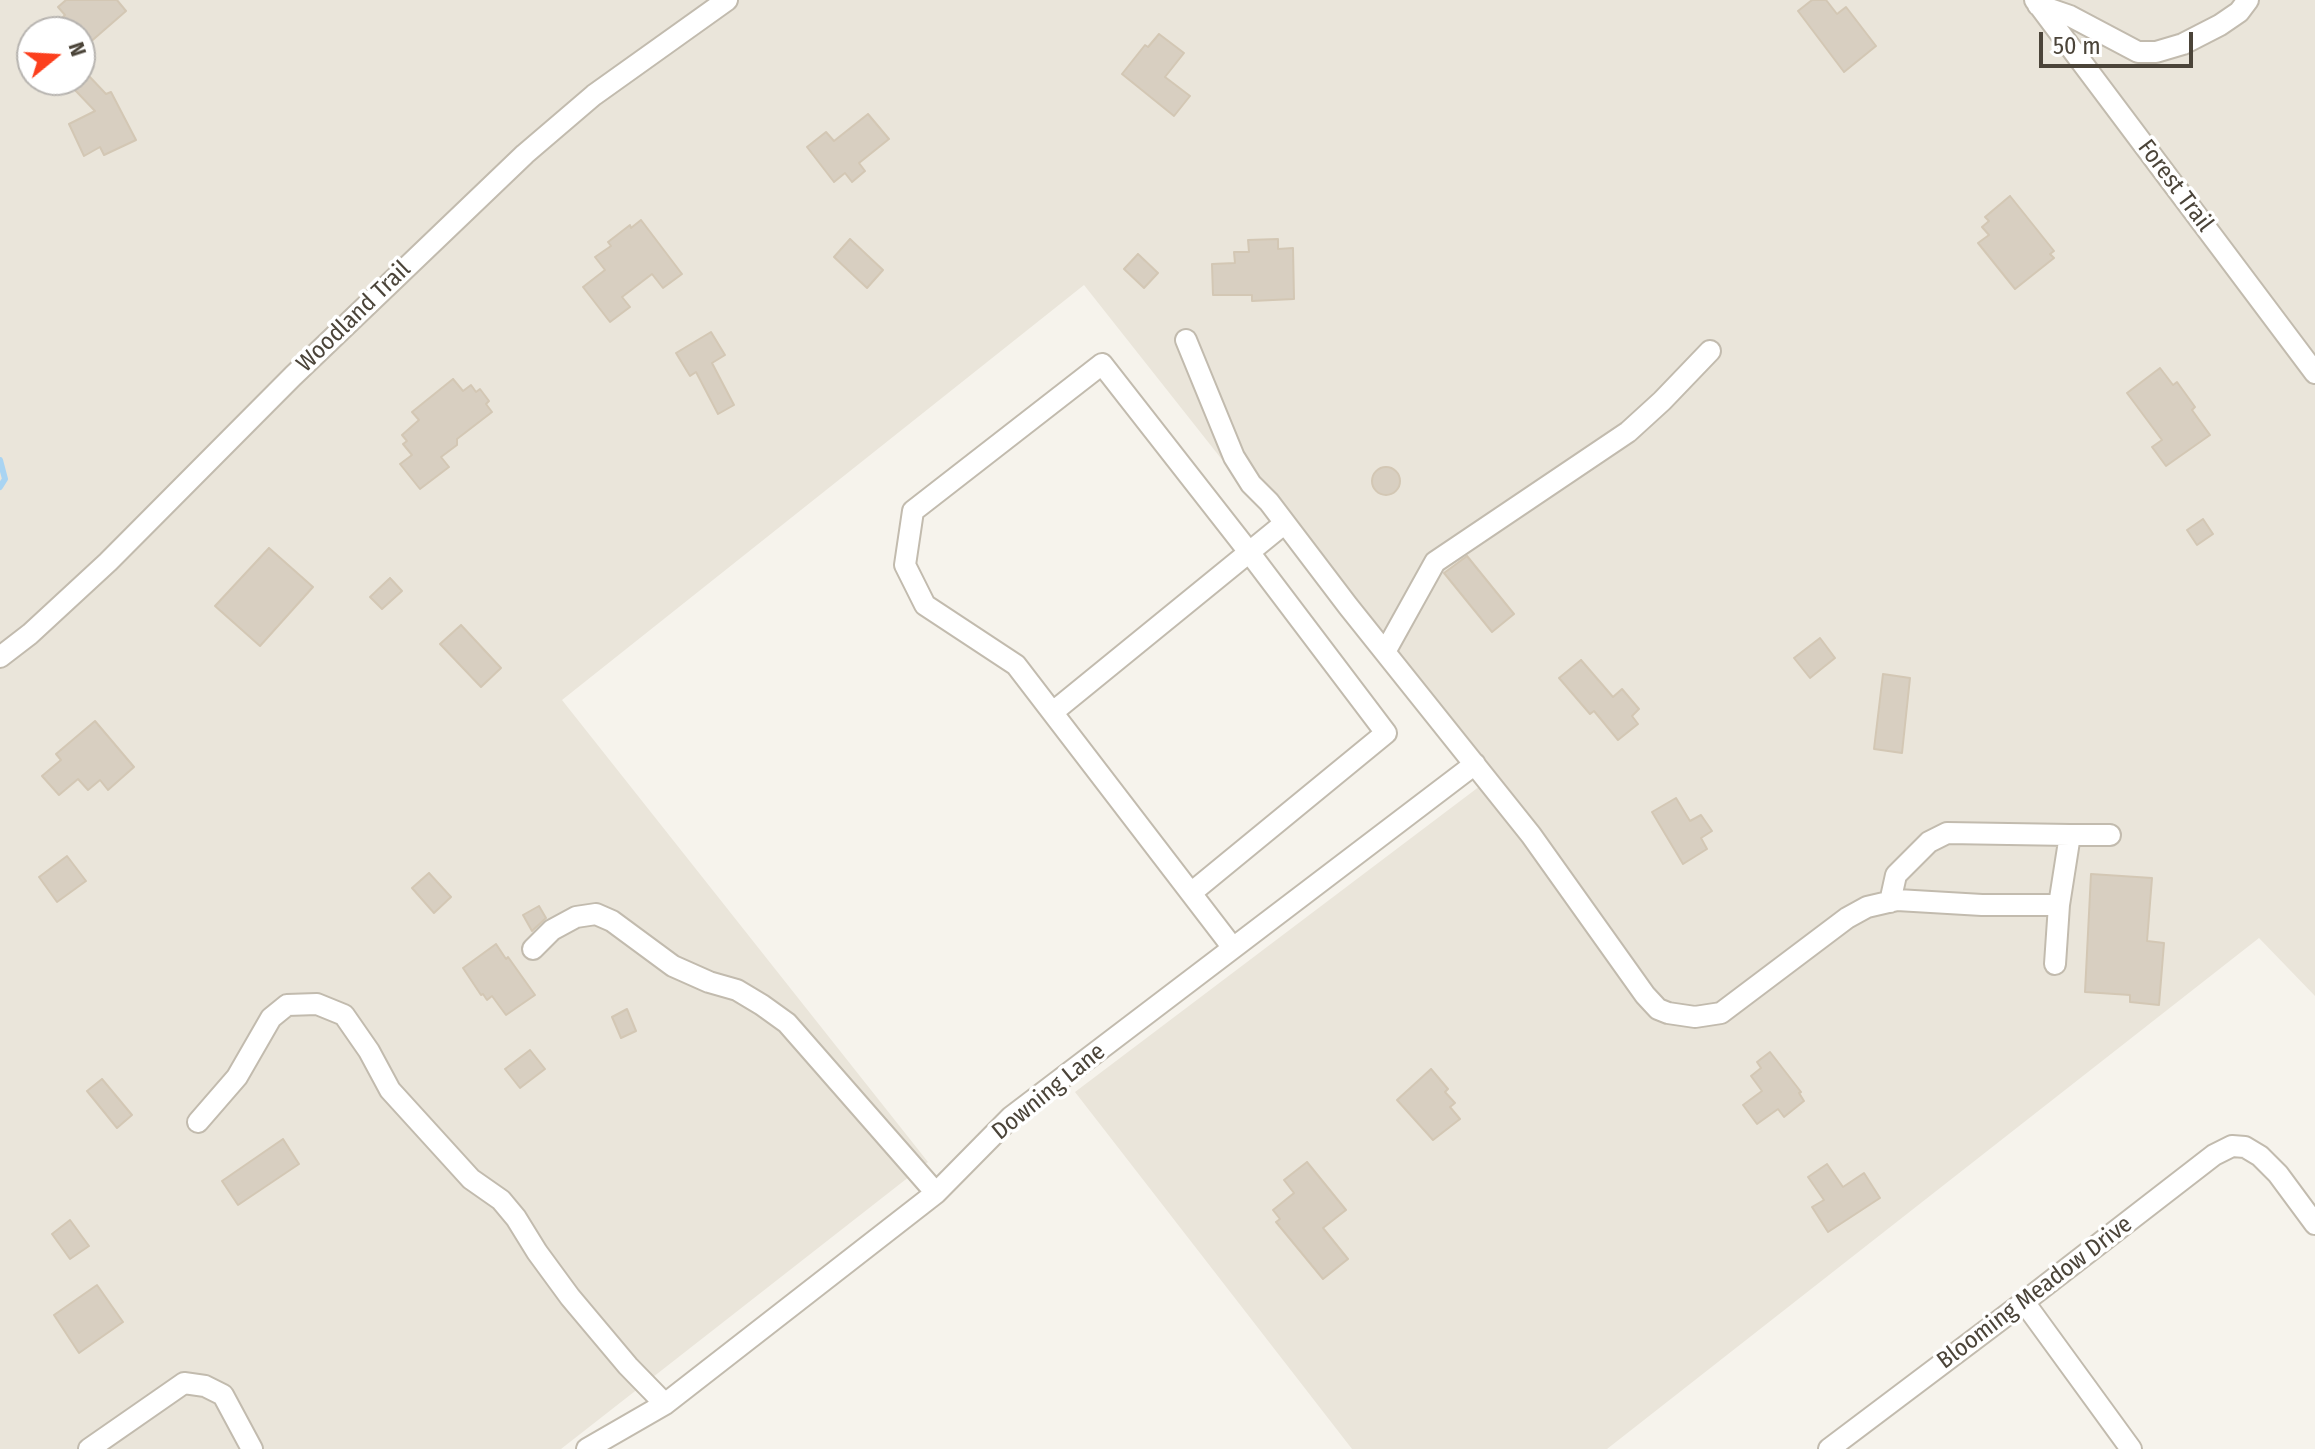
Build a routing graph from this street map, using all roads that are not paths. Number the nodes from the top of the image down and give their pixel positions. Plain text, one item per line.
1 (727, 0) edge
2 (2248, 0) edge
3 (2036, 2) edge
4 (1186, 340) dead end
5 (1710, 351) dead end
6 (2315, 373) edge
7 (1285, 523) junction
8 (1249, 552) junction
9 (1385, 652) junction
10 (0, 657) edge
11 (1053, 712) junction
12 (1475, 764) junction
13 (2070, 835) junction
14 (2110, 835) dead end
15 (1191, 893) junction
16 (1890, 902) junction
17 (2059, 905) junction
18 (1233, 948) junction
19 (533, 949) dead end
20 (2055, 964) dead end
21 (198, 1122) dead end
22 (936, 1193) junction
23 (2315, 1224) edge
24 (2024, 1302) junction
25 (665, 1404) junction
26 (89, 1449) edge
27 (252, 1449) edge
28 (587, 1449) edge
29 (1829, 1449) edge
30 (2131, 1449) edge

1 - 10 street, Woodland Trail
2 - 3 street
3 - 6 street, Forest Trail
4 - 7 street
5 - 9 street
7 - 8 street
7 - 9 street
8 - 11 street
8 - 11 street
8 - 15 street
9 - 12 street
11 - 15 street
12 - 16 street
12 - 18 street, Downing Lane
13 - 14 street
13 - 16 street
13 - 17 street
15 - 18 street
16 - 17 street
17 - 20 street
18 - 22 street, Downing Lane
19 - 22 street
21 - 25 street
22 - 25 street, Downing Lane
23 - 24 street, Blooming Meadow Drive
24 - 29 street, Blooming Meadow Drive
24 - 30 street
25 - 28 street, Downing Lane
26 - 27 street

